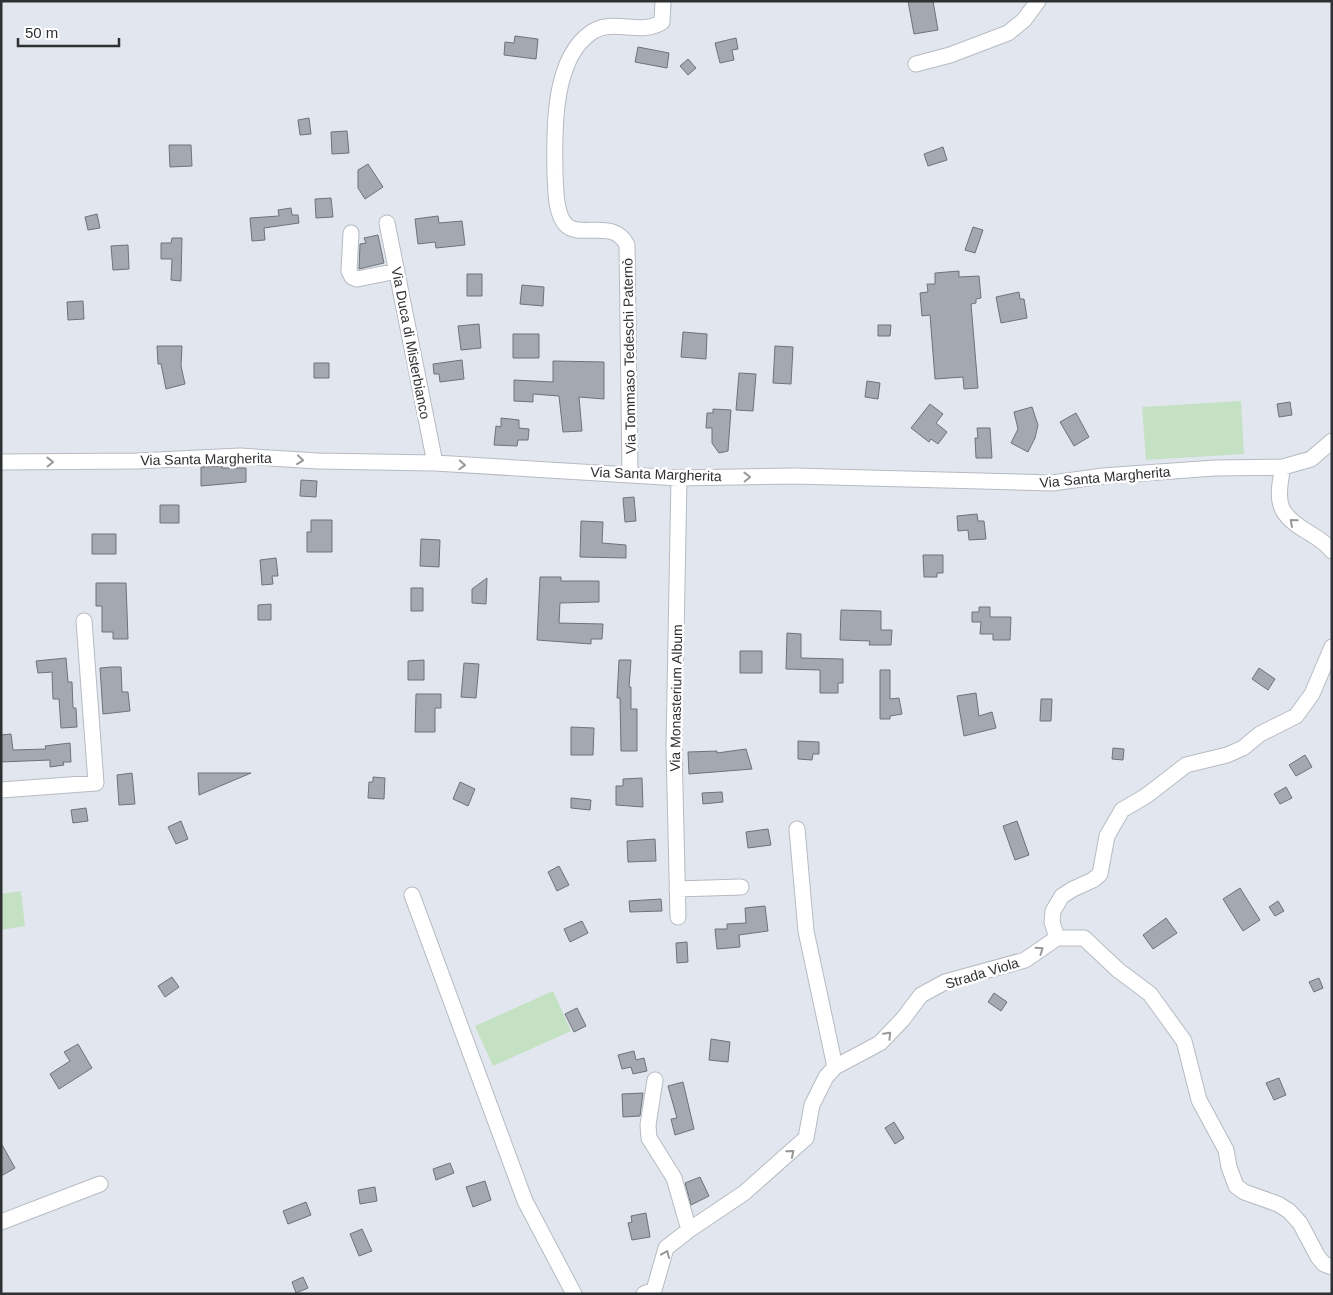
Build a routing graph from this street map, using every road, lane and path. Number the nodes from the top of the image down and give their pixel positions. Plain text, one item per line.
1 (663, 1) edge
2 (1038, 1) edge
3 (916, 64) dead end
4 (387, 223) dead end
5 (351, 233) dead end
6 (397, 271) junction
7 (1332, 441) edge
8 (1, 462) edge
9 (435, 463) junction
10 (1283, 467) junction
11 (630, 474) junction
12 (679, 478) junction
13 (1332, 551) edge
14 (84, 621) dead end
15 (1332, 647) edge
16 (1, 790) edge
17 (797, 829) dead end
18 (741, 887) dead end
19 (677, 888) junction
20 (412, 895) dead end
21 (678, 917) dead end
22 (1057, 938) junction
23 (835, 1067) junction
24 (655, 1080) dead end
25 (100, 1184) dead end
26 (1, 1222) edge
27 (688, 1230) junction
28 (1332, 1267) edge
29 (574, 1294) edge
30 (644, 1294) edge

1 - 11 street, Via Tommaso Tedeschi Paternò
2 - 3 street
4 - 6 street, Via Duca di Misterbianco
5 - 6 street
6 - 9 street, Via Duca di Misterbianco
7 - 10 street, Via Santa Margherita
8 -> 9 street, Via Santa Margherita
9 -> 11 street, Via Santa Margherita
12 -> 10 street, Via Santa Margherita
13 -> 10 street
11 - 12 street, Via Santa Margherita
12 - 19 street, Via Monasterium Album
14 - 16 street
15 - 22 street
17 - 23 street
18 - 19 street
19 - 21 street, Via Monasterium Album
20 - 29 street
23 -> 22 street, Strada Viola
22 - 28 street
27 -> 23 street, Strada Viola
24 - 27 street
25 - 26 street
30 -> 27 street, Strada Viola

